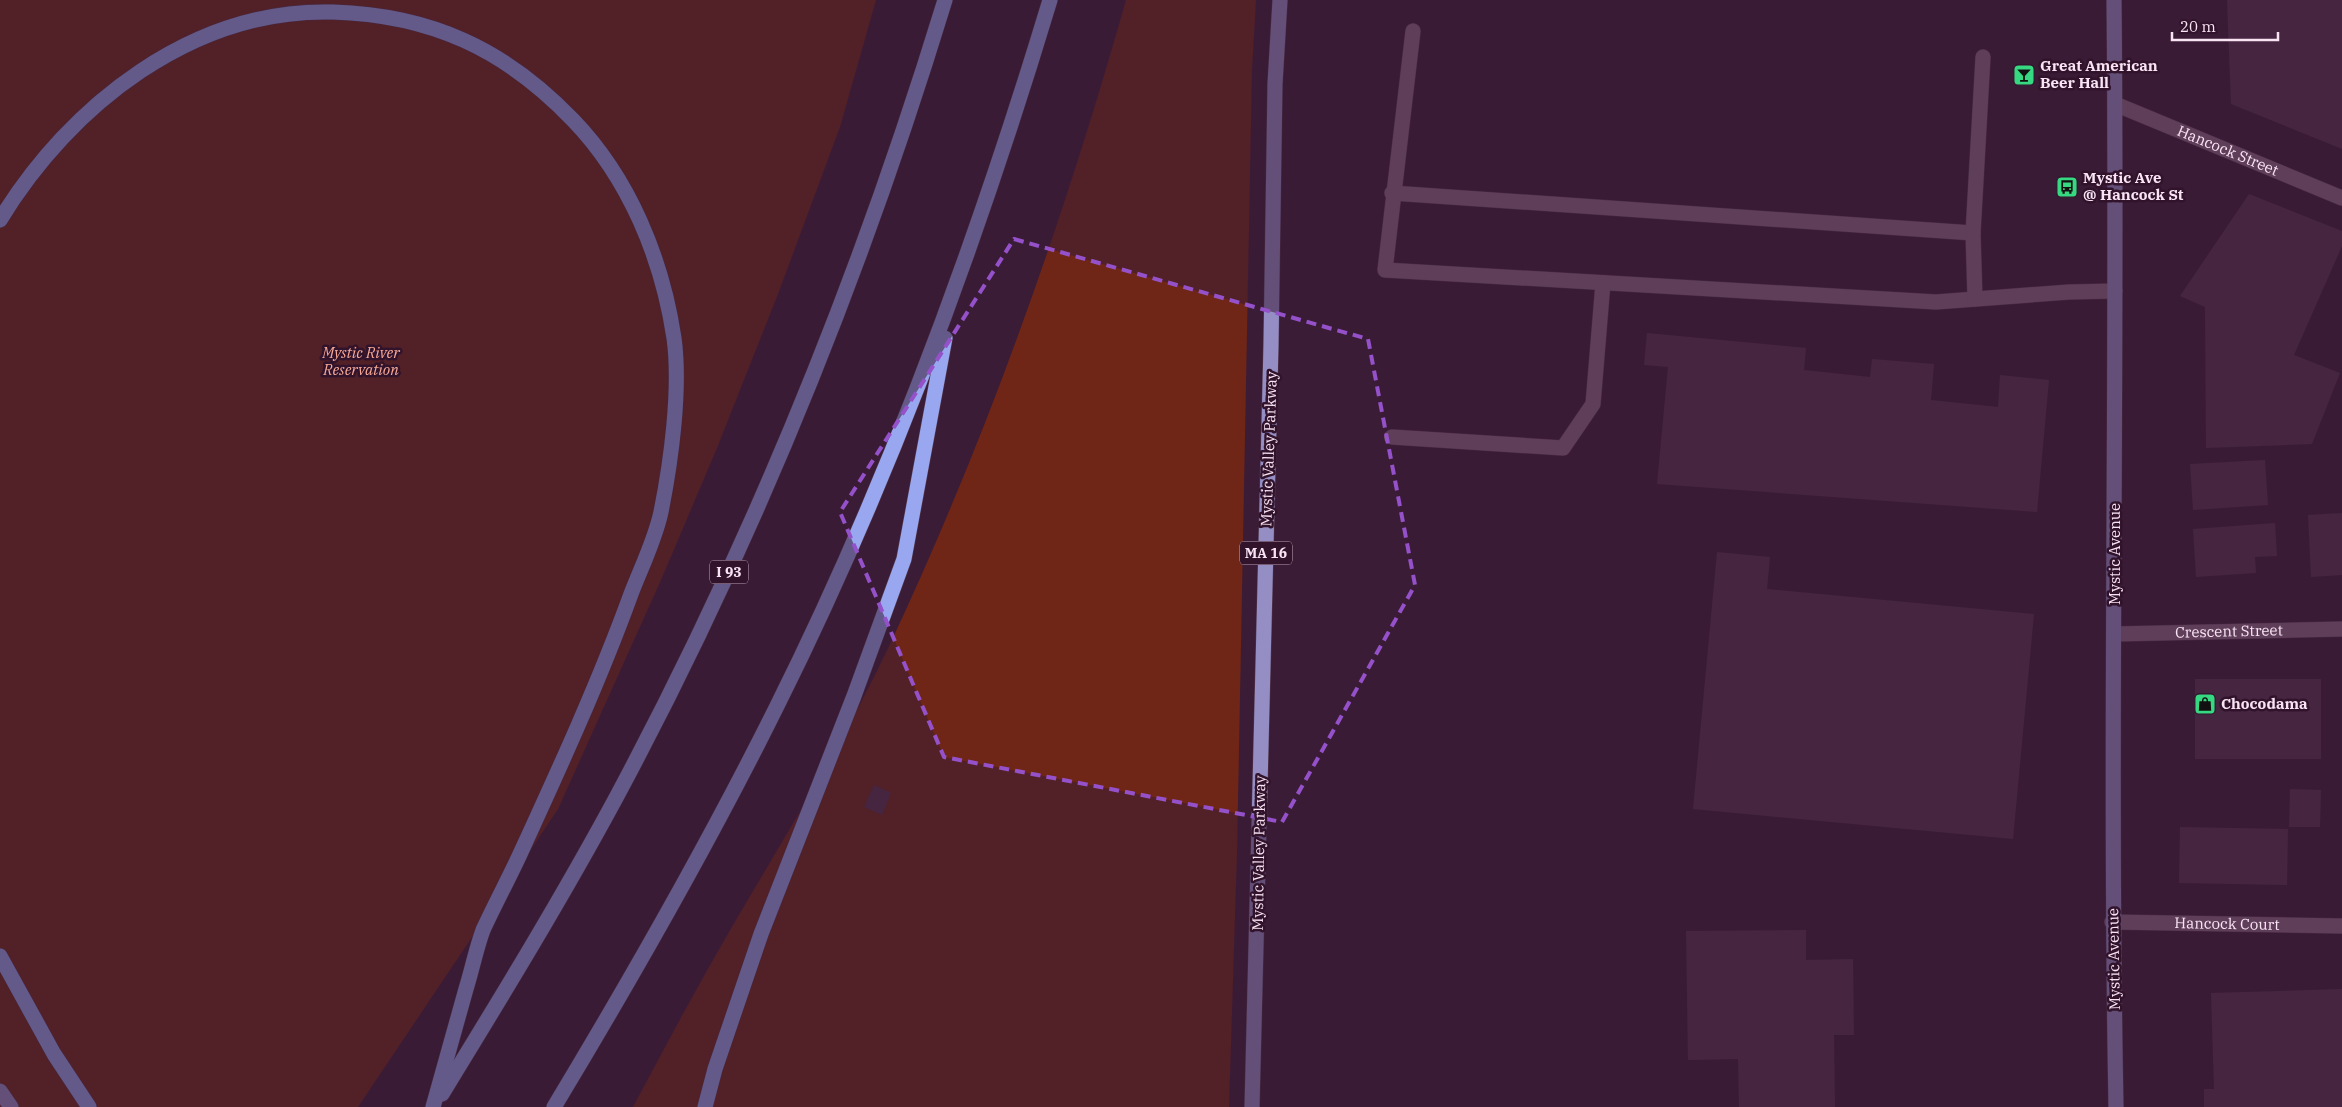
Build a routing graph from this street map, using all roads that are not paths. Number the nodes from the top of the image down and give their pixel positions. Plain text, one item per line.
1 (945, 0) edge
2 (1050, 0) edge
3 (1280, 0) edge
4 (2114, 0) edge
5 (1412, 31) dead end
6 (1984, 57) dead end
7 (2115, 104) junction
8 (1392, 193) junction
9 (2342, 198) edge
10 (0, 220) edge
11 (1973, 233) junction
12 (1603, 283) junction
13 (2114, 291) junction
14 (952, 298) junction
15 (1975, 299) junction
16 (1392, 437) dead end
17 (2342, 629) edge
18 (2115, 634) junction
19 (2112, 922) junction
20 (2342, 926) edge
21 (0, 956) edge
22 (0, 1091) edge
23 (11, 1107) edge
24 (89, 1107) edge
25 (434, 1107) edge
26 (554, 1107) edge
27 (705, 1107) edge
28 (1252, 1107) edge
29 (2116, 1107) edge

1 - 25 highway, I 93
2 - 14 highway
3 - 28 main road, Mystic Valley Parkway / MA 16
4 - 7 main road, Mystic Avenue
5 - 8 street
6 - 11 street
7 - 9 street, Hancock Street
7 - 13 main road, Mystic Avenue
8 - 11 street
8 - 12 street
10 - 25 highway
11 - 15 street
12 - 15 street
12 - 16 street
13 - 15 street
13 - 18 main road, Mystic Avenue
14 - 26 highway
14 - 27 highway
17 - 18 street, Crescent Street
18 - 19 main road, Mystic Avenue
19 - 20 street, Hancock Court
19 - 29 main road, Mystic Avenue
21 - 24 highway
22 - 23 main road

